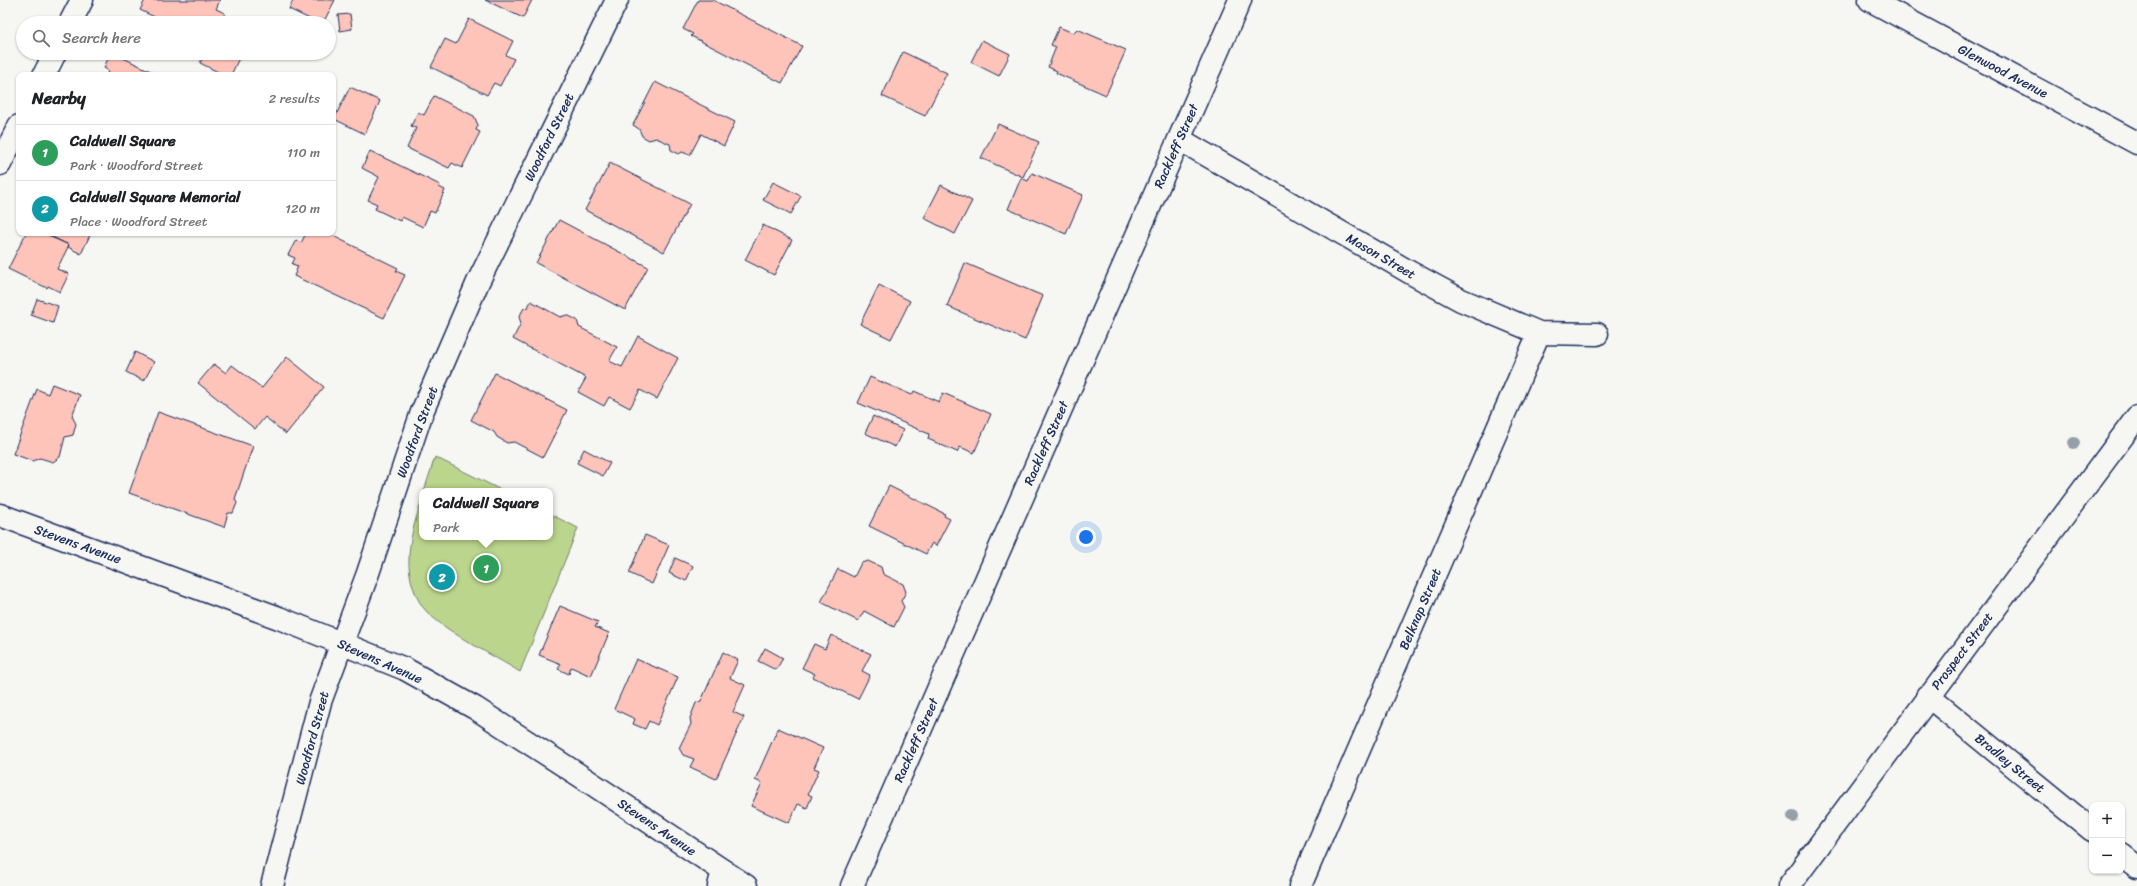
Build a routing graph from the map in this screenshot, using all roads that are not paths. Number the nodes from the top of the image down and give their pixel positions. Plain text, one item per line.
1 (82, 0) edge
2 (617, 0) edge
3 (1240, 0) edge
4 (1870, 0) edge
5 (74, 16) edge
6 (52, 60) edge
7 (46, 72) edge
8 (16, 132) edge
9 (1179, 139) junction
10 (2137, 142) edge
11 (0, 164) edge
12 (1539, 332) junction
13 (1597, 334) dead end
14 (2137, 417) edge
15 (0, 515) edge
16 (342, 644) junction
17 (1928, 696) junction
18 (2089, 828) edge
19 (2125, 857) edge
20 (2137, 867) edge
21 (721, 878) edge
22 (272, 886) edge
23 (746, 886) edge
24 (852, 886) edge
25 (1300, 886) edge
26 (1789, 886) edge

1 - 5 street
2 - 16 street, Woodford Street
3 - 9 street, Rackleff Street
4 - 10 street, Glenwood Avenue
6 - 7 street
8 - 11 street
9 - 12 street, Mason Street
9 - 24 street, Rackleff Street
12 - 13 street, Mason Street
12 - 25 street, Belknap Street
14 - 17 street, Prospect Street
15 - 16 street, Stevens Avenue
16 - 21 street, Stevens Avenue
16 - 22 street, Woodford Street
17 - 18 street, Bradley Street
17 - 26 street, Prospect Street
19 - 20 street
21 - 23 street, Stevens Avenue

